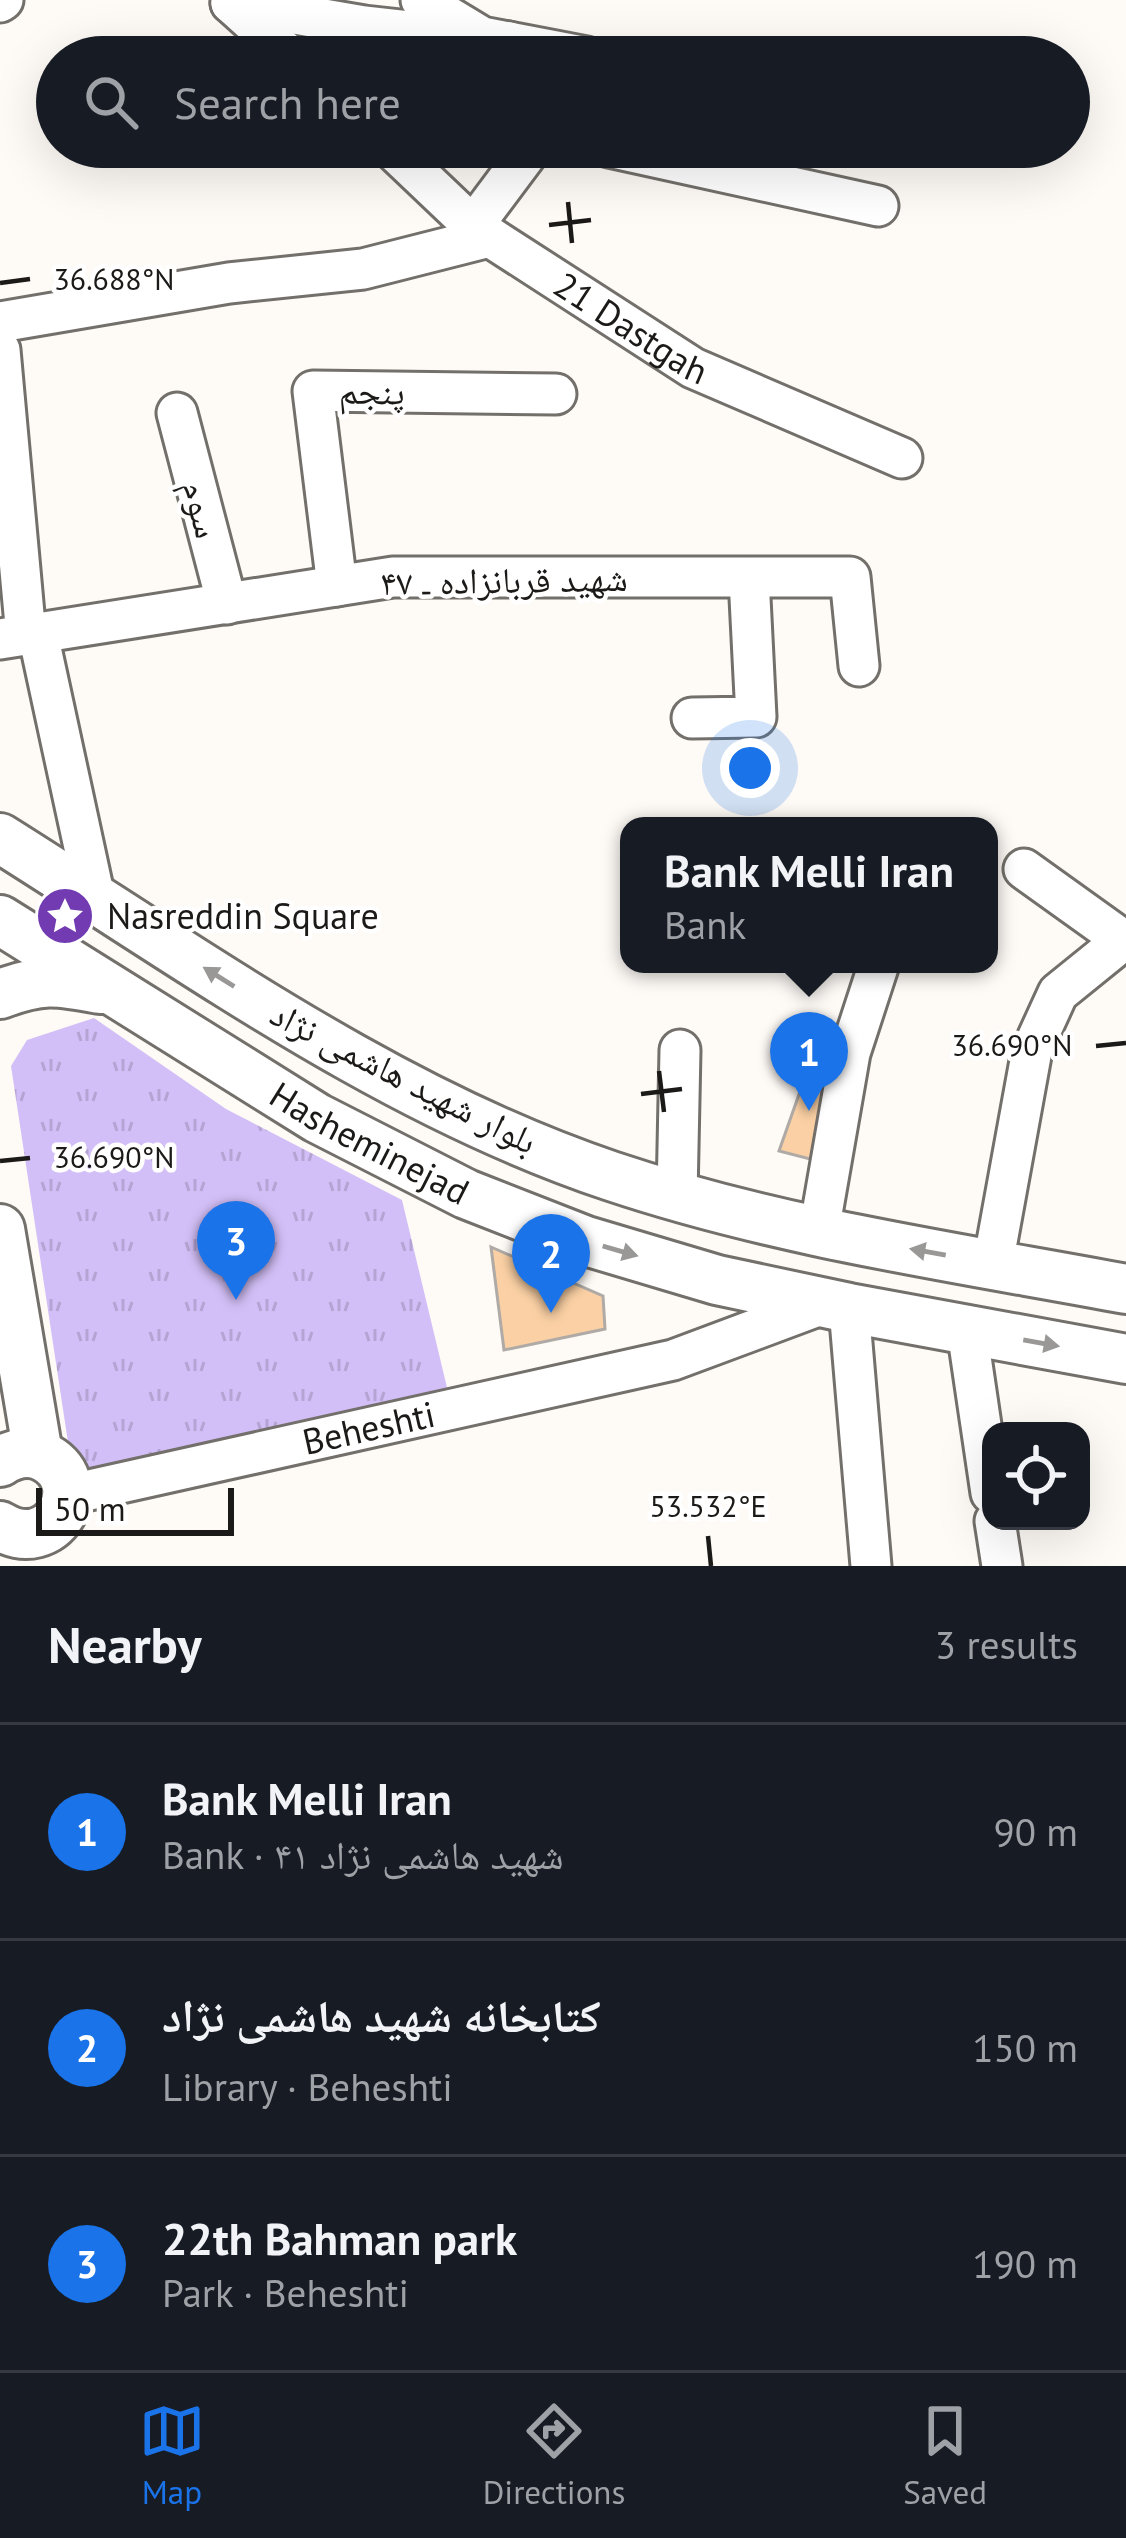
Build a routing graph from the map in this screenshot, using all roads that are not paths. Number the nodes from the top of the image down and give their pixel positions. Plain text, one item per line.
1 (421, 0) edge
2 (229, 2) edge
3 (267, 36) edge
4 (455, 36) edge
5 (480, 36) edge
6 (412, 168) edge
7 (519, 168) edge
8 (705, 168) edge
9 (878, 206) dead end
10 (481, 232) junction
11 (0, 322) edge
12 (0, 350) edge
13 (556, 394) dead end
14 (177, 413) dead end
15 (902, 458) dead end
16 (749, 578) junction
17 (338, 586) junction
18 (227, 604) junction
19 (21, 637) edge
20 (859, 666) dead end
21 (692, 718) dead end
22 (0, 838) edge
23 (1024, 869) dead end
24 (94, 898) junction
25 (0, 920) edge
26 (1125, 939) edge
27 (876, 973) edge
28 (112, 991) junction
29 (0, 994) edge
30 (680, 1050) dead end
31 (677, 1196) junction
32 (0, 1229) edge
33 (819, 1231) junction
34 (993, 1264) junction
35 (676, 1268) junction
36 (1126, 1288) edge
37 (838, 1306) junction
38 (968, 1330) junction
39 (1126, 1359) edge
40 (673, 1360) junction
41 (982, 1429) edge
42 (19, 1458) edge
43 (32, 1528) edge
44 (996, 1530) edge
45 (72, 1566) edge
46 (871, 1566) edge
47 (1001, 1566) edge

1 - 5 street
2 - 3 street
2 - 4 street
6 - 10 street, 21 Dastgah
7 - 10 street
8 - 9 street
10 - 11 street
10 - 15 street, 21 Dastgah
12 - 19 street
13 - 17 street, پنجم
14 - 18 street, سوم
16 - 17 street, شهید قربانزاده ـ ۴۷
16 - 20 street, شهید قربانزاده ـ ۴۷
16 - 21 street
17 - 18 street, شهید قربانزاده ـ ۴۷
18 - 19 street, شهید قربانزاده ـ ۴۷
19 - 24 street
22 - 24 main road, بلوار شهید هاشمی نژاد
23 - 26 street
31 -> 24 main road, بلوار شهید هاشمی نژاد
25 - 28 main road, Hasheminejad
26 - 34 street
27 - 33 street
28 - 29 main road
28 -> 35 main road, Hasheminejad
30 - 31 street
31 - 33 main road, بلوار شهید هاشمی نژاد
32 - 42 main road
34 -> 33 main road, بلوار شهید هاشمی نژاد
34 - 36 main road, بلوار شهید هاشمی نژاد
35 - 37 main road, Hasheminejad
35 - 40 street
37 - 38 main road, Hasheminejad
37 - 40 street, Beheshti
37 - 46 street
38 -> 39 main road, Hasheminejad
38 - 41 street
40 - 43 street, Beheshti
42 - 43 main road
43 - 45 main road
44 - 47 street

